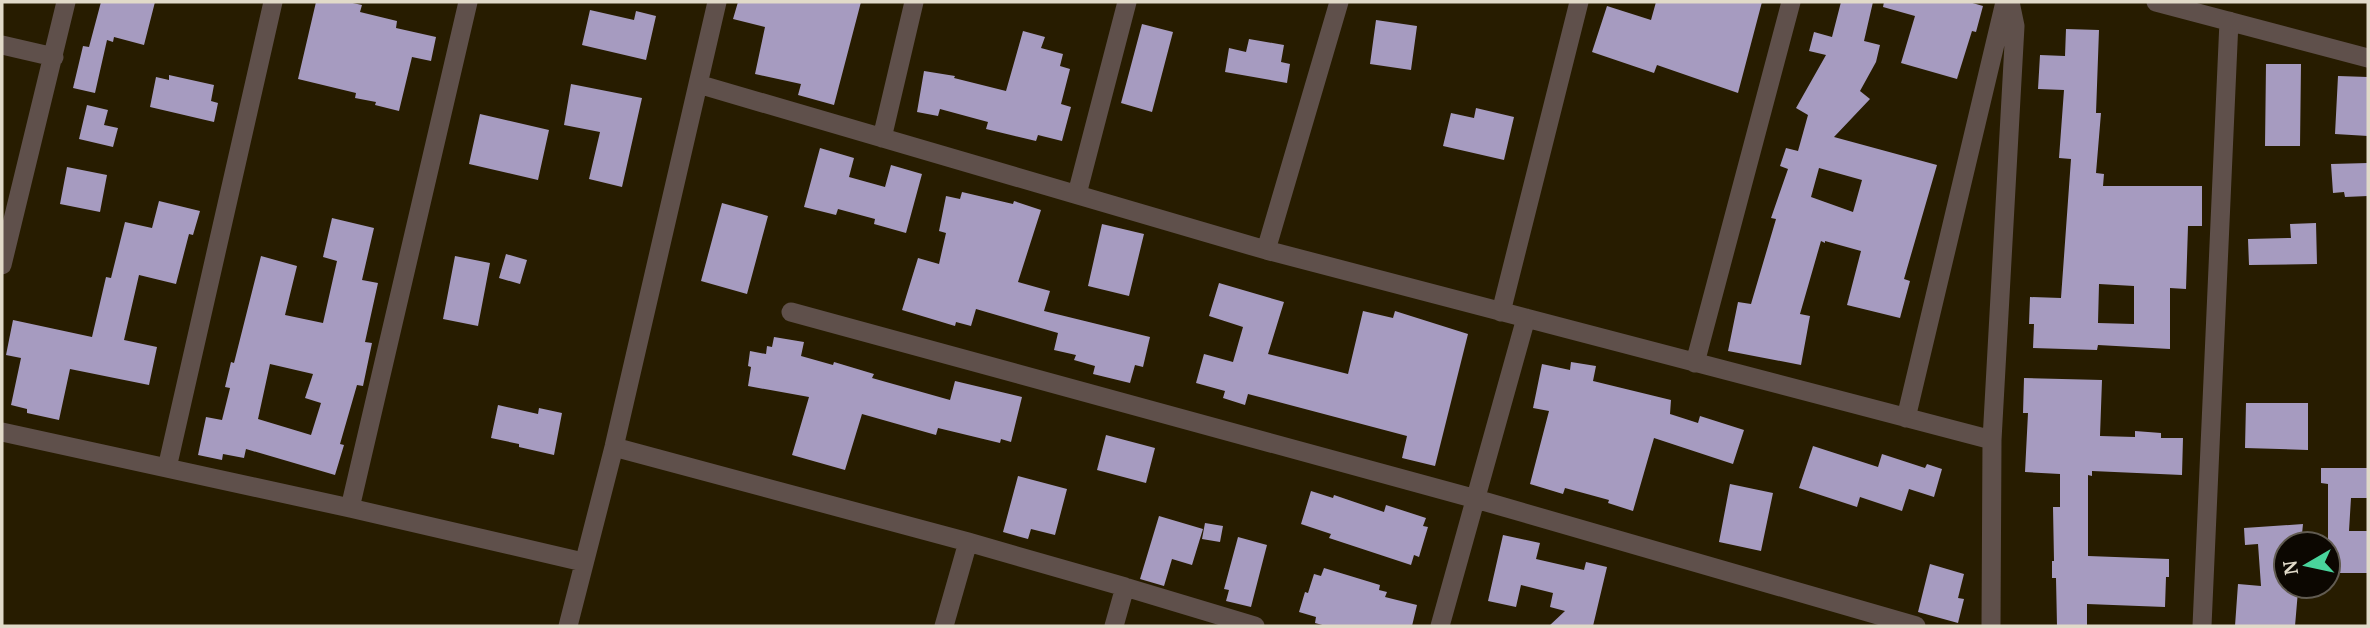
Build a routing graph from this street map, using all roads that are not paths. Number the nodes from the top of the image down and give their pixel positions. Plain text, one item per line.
1 (66, 2) edge
2 (273, 2) edge
3 (468, 2) edge
4 (717, 2) edge
5 (914, 2) edge
6 (1128, 2) edge
7 (1339, 2) edge
8 (1579, 2) edge
9 (1791, 2) edge
10 (2008, 2) edge
11 (2156, 2) edge
12 (2229, 21) junction
13 (2, 45) edge
14 (54, 57) junction
15 (2368, 58) edge
16 (698, 84) junction
17 (882, 138) junction
18 (1077, 194) junction
19 (1266, 250) junction
20 (2, 259) edge
21 (791, 312) dead end
22 (1501, 312) junction
23 (1526, 318) junction
24 (1695, 363) junction
25 (1906, 418) junction
26 (2, 432) edge
27 (1992, 440) junction
28 (614, 447) junction
29 (167, 468) junction
30 (1476, 499) junction
31 (350, 508) junction
32 (968, 542) junction
33 (583, 562) junction
34 (1125, 587) junction
35 (568, 626) edge
36 (944, 626) edge
37 (1114, 626) edge
38 (1255, 626) edge
39 (1440, 626) edge
40 (1916, 626) edge
41 (1990, 626) edge
42 (2203, 626) edge

1 - 14 street
2 - 29 street
3 - 31 street
4 - 16 street
5 - 17 street
6 - 18 street
7 - 19 street
8 - 22 street
9 - 24 street
10 - 25 street
10 - 27 street
11 - 12 street
12 - 15 street
12 - 42 street
13 - 14 street
14 - 20 street
16 - 17 street
16 - 28 street
17 - 18 street
18 - 19 street
19 - 22 street
21 - 30 street
22 - 23 street
23 - 24 street
23 - 30 street
24 - 25 street
25 - 27 street
26 - 29 street
27 - 41 street
28 - 32 street
28 - 33 street
29 - 31 street
30 - 39 street
30 - 40 street
31 - 33 street
32 - 34 street
32 - 36 street
33 - 35 street
34 - 37 street
34 - 38 street

